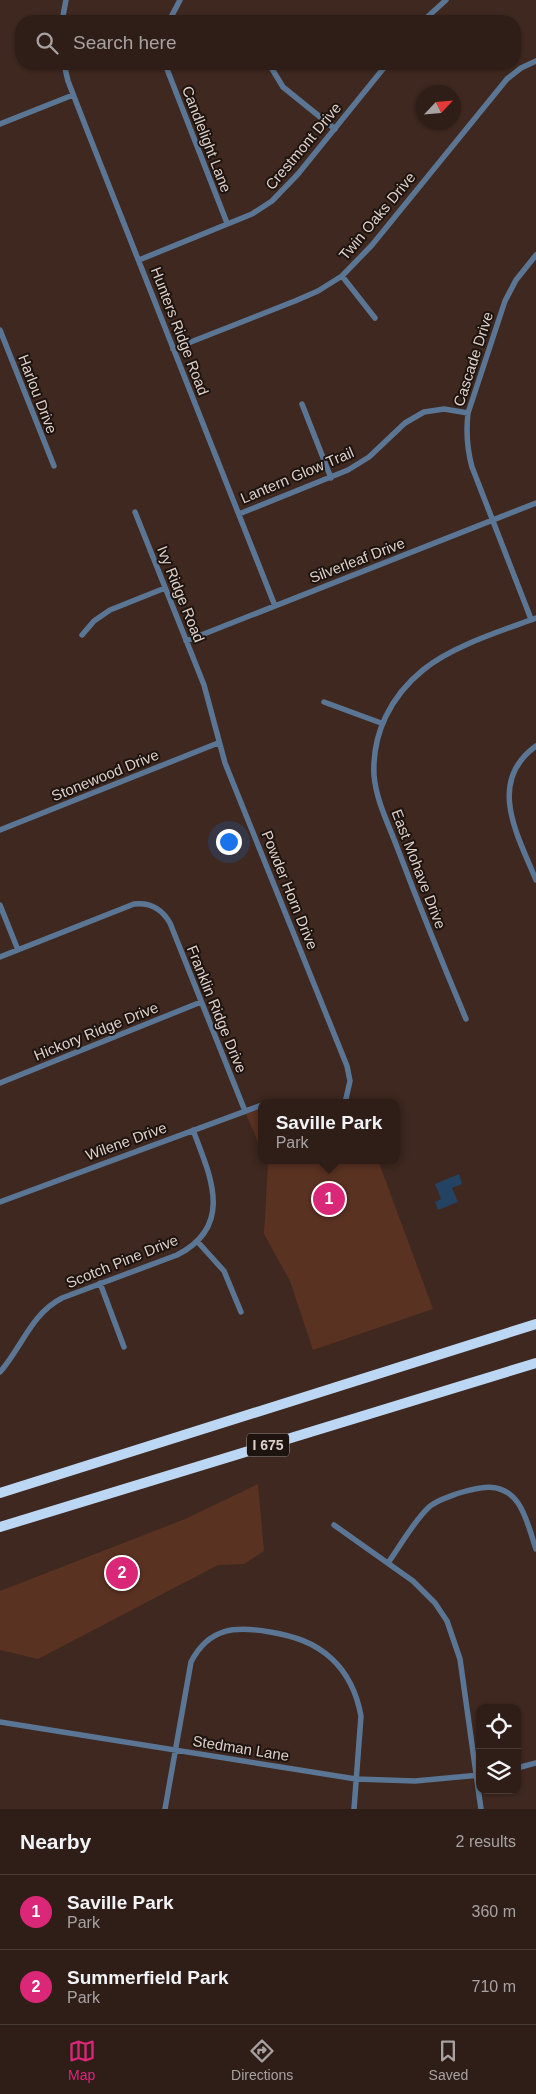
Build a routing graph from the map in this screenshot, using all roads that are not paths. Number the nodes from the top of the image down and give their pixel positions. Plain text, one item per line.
1 (66, 0) edge
2 (180, 0) edge
3 (446, 0) edge
4 (63, 15) edge
5 (172, 15) edge
6 (430, 15) edge
7 (536, 61) edge
8 (521, 68) edge
9 (66, 70) edge
10 (167, 70) edge
11 (273, 70) edge
12 (382, 70) edge
13 (518, 70) edge
14 (73, 94) junction
15 (0, 124) edge
16 (334, 128) junction
17 (227, 224) junction
18 (536, 255) edge
19 (138, 260) junction
20 (533, 264) edge
21 (342, 276) junction
22 (375, 318) dead end
23 (0, 330) edge
24 (174, 349) junction
25 (302, 404) dead end
26 (468, 413) junction
27 (54, 466) dead end
28 (331, 478) junction
29 (536, 503) edge
30 (135, 512) dead end
31 (239, 514) junction
32 (492, 520) junction
33 (165, 588) junction
34 (274, 606) junction
35 (534, 618) edge
36 (82, 635) dead end
37 (186, 641) junction
38 (204, 685) joint
39 (324, 702) dead end
40 (381, 723) junction
41 (218, 743) junction
42 (536, 746) edge
43 (0, 830) edge
44 (534, 871) edge
45 (536, 880) edge
46 (0, 905) edge
47 (18, 950) junction
48 (0, 957) edge
49 (201, 1002) junction
50 (466, 1019) dead end
51 (0, 1083) edge
52 (346, 1099) edge
53 (258, 1106) edge
54 (245, 1111) junction
55 (193, 1130) junction
56 (0, 1202) edge
57 (197, 1241) junction
58 (100, 1284) junction
59 (240, 1312) dead end
60 (536, 1324) edge
61 (124, 1347) dead end
62 (536, 1363) edge
63 (0, 1372) edge
64 (54, 1475) junction
65 (0, 1488) edge
66 (0, 1493) edge
67 (334, 1525) dead end
68 (0, 1527) edge
69 (536, 1549) edge
70 (388, 1563) junction
71 (0, 1722) edge
72 (175, 1750) junction
73 (476, 1762) edge
74 (536, 1764) edge
75 (521, 1767) edge
76 (476, 1775) edge
77 (356, 1779) junction
78 (480, 1794) edge
79 (165, 1809) edge
80 (354, 1809) edge
81 (481, 1809) edge

1 - 4 street
2 - 5 street
3 - 6 street
7 - 8 street, Twin Oaks Drive
9 - 14 street, Hunters Ridge Road
10 - 17 street, Candlelight Lane
11 - 16 street
12 - 16 street, Crestmont Drive
13 - 21 street, Twin Oaks Drive
14 - 15 street
14 - 19 street, Hunters Ridge Road
16 - 17 street, Crestmont Drive
17 - 19 street, Crestmont Drive
18 - 20 street, Cascade Drive
19 - 24 street, Hunters Ridge Road
20 - 26 street, Cascade Drive
21 - 22 street
21 - 24 street, Twin Oaks Drive
23 - 27 street, Harlou Drive
24 - 31 street, Hunters Ridge Road
25 - 28 street
26 - 28 street, Lantern Glow Trail
26 - 32 street, Cascade Drive
28 - 31 street, Lantern Glow Trail
29 - 32 street, Silverleaf Drive
30 - 33 street, Ivy Ridge Road
31 - 34 street, Hunters Ridge Road
32 - 34 street, Silverleaf Drive
32 - 35 street, Cascade Drive
33 - 36 street
33 - 37 street, Ivy Ridge Road
34 - 37 street, Silverleaf Drive
35 - 40 street
37 - 38 street, Ivy Ridge Road
38 - 41 street, Powder Horn Drive
39 - 40 street
40 - 50 street, East Mohave Drive
41 - 43 street, Stonewood Drive
41 - 52 street, Powder Horn Drive
42 - 44 street
44 - 45 street
46 - 47 street
47 - 48 street
47 - 49 street, Franklin Ridge Drive
49 - 51 street, Hickory Ridge Drive
49 - 54 street, Franklin Ridge Drive
53 - 54 street, Wilene Drive
54 - 55 street, Wilene Drive
55 - 56 street, Wilene Drive
55 - 57 street, Scotch Pine Drive
57 - 58 street, Scotch Pine Drive
57 - 59 street
58 - 61 street
58 - 63 street, Scotch Pine Drive
60 - 64 highway, I 675
62 - 68 highway, I 675
64 - 65 highway
64 - 66 highway, I 675
67 - 70 street
69 - 70 street
70 - 73 street
71 - 72 street, Stedman Lane
72 - 77 street, Stedman Lane
72 - 77 street
72 - 79 street
74 - 75 street
76 - 77 street, Stedman Lane
77 - 80 street
78 - 81 street

